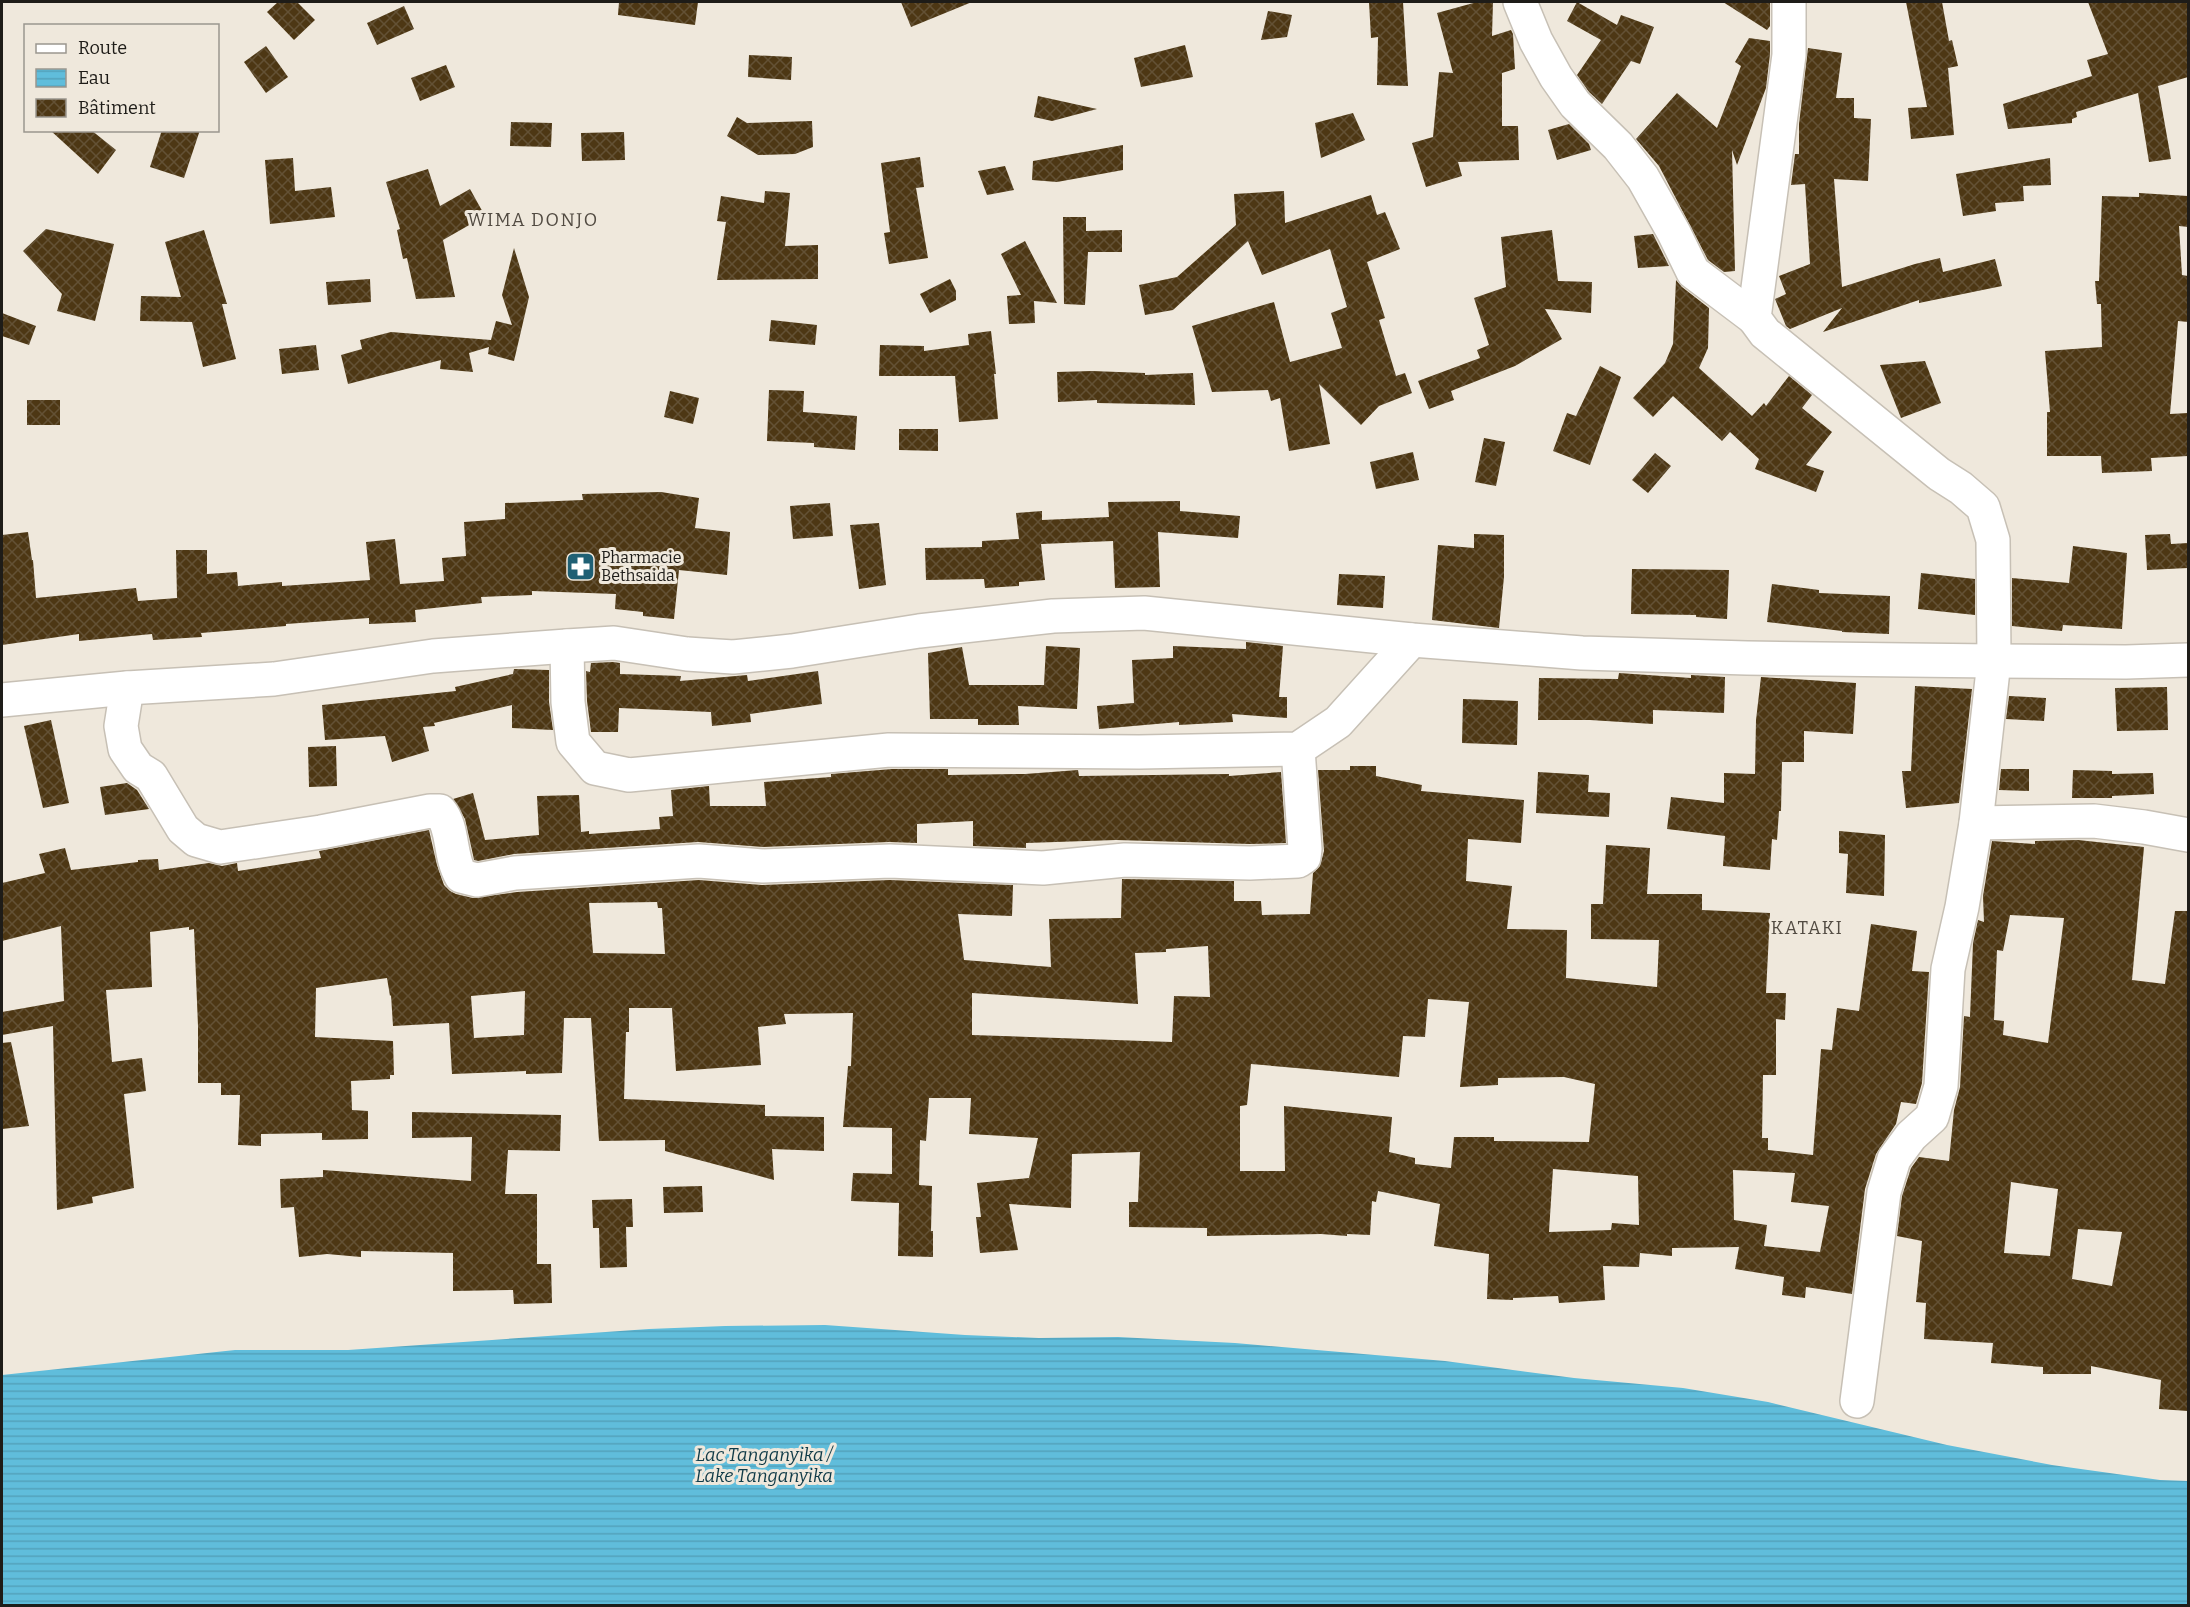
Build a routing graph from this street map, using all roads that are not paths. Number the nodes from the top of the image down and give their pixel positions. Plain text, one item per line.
1 (1520, 2) edge
2 (1789, 2) edge
3 (1754, 318) junction
4 (1412, 640) junction
5 (567, 646) junction
6 (2188, 660) edge
7 (1994, 661) junction
8 (127, 688) junction
9 (2, 700) edge
10 (1298, 749) junction
11 (1976, 823) junction
12 (2188, 835) edge
13 (1857, 1401) dead end

1 - 3 street
2 - 3 street
3 - 7 street
4 - 5 street
4 - 7 street
4 - 10 street
5 - 8 street
5 - 10 street
6 - 7 street
7 - 11 street
8 - 9 street
8 - 10 street
11 - 12 street
11 - 13 street

